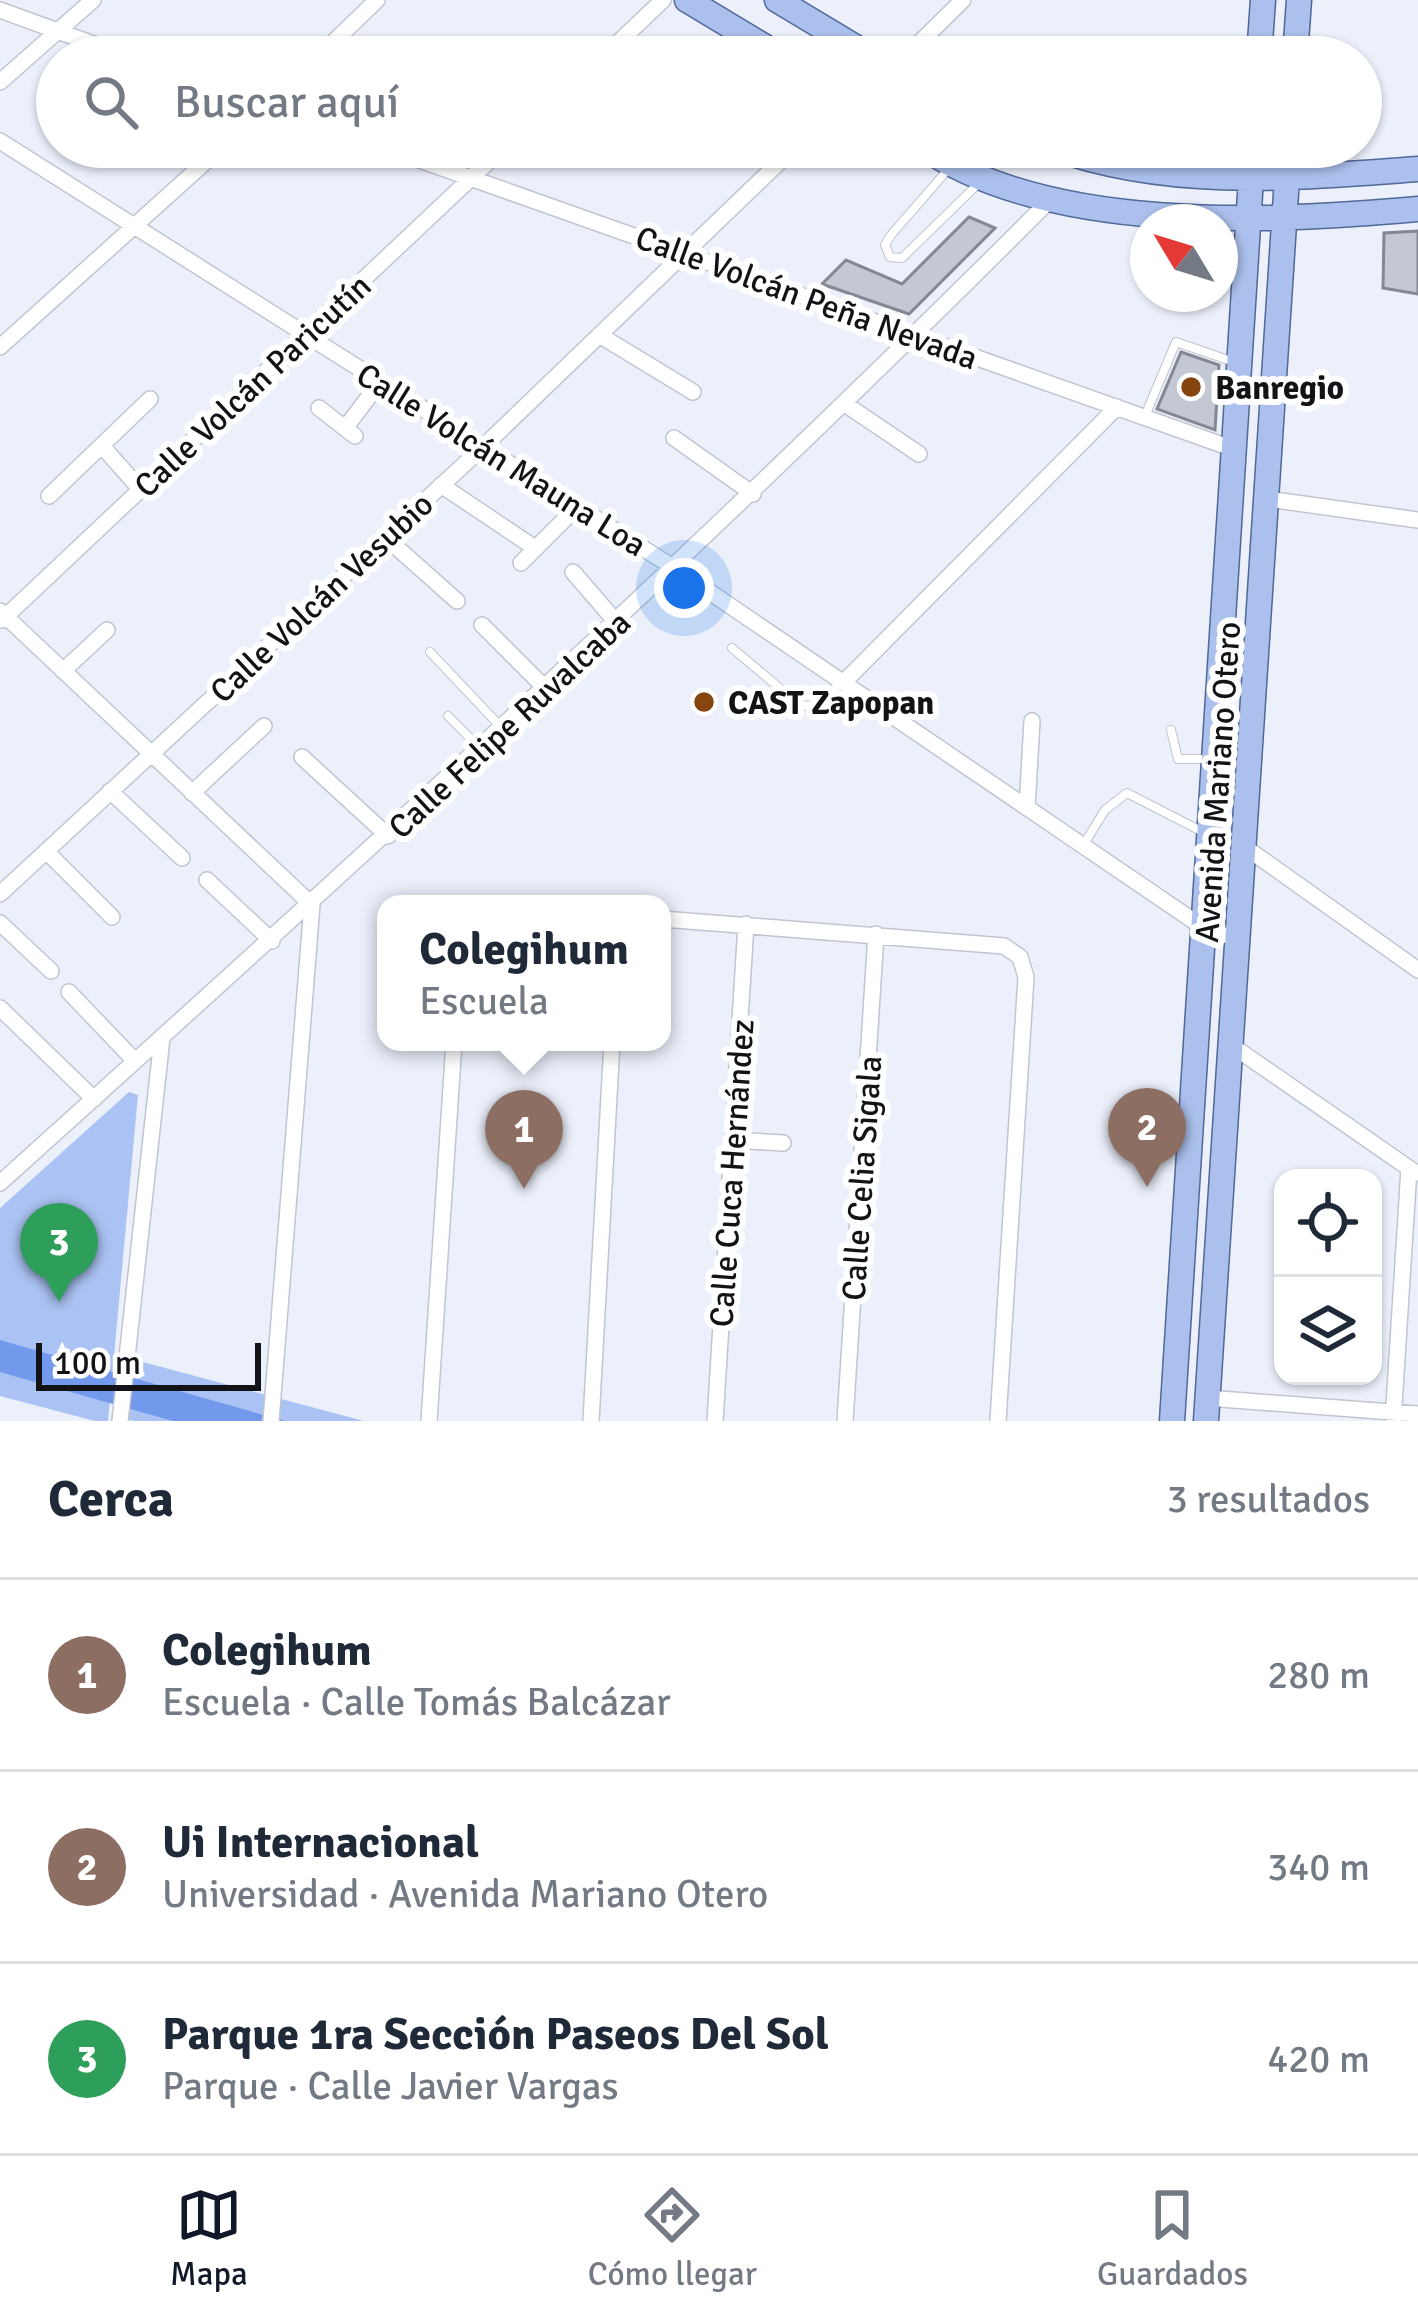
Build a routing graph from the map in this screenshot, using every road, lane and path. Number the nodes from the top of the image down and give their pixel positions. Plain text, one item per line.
1 (93, 0) edge
2 (377, 0) edge
3 (663, 0) edge
4 (687, 0) edge
5 (777, 0) edge
6 (963, 0) edge
7 (1263, 0) edge
8 (1299, 0) edge
9 (0, 10) edge
10 (58, 32) junction
11 (53, 36) edge
12 (69, 36) edge
13 (340, 36) edge
14 (628, 36) edge
15 (747, 36) edge
16 (837, 36) edge
17 (926, 36) edge
18 (1260, 36) edge
19 (1296, 36) edge
20 (36, 51) edge
21 (0, 82) edge
22 (0, 141) edge
23 (36, 164) edge
24 (43, 168) edge
25 (199, 168) edge
26 (442, 168) edge
27 (481, 168) edge
28 (767, 168) edge
29 (950, 168) edge
30 (958, 168) edge
31 (1135, 168) edge
32 (1252, 168) edge
33 (1288, 168) edge
34 (1418, 169) edge
35 (985, 177) junction
36 (470, 178) junction
37 (1287, 178) junction
38 (1251, 180) junction
39 (1053, 197) junction
40 (1418, 209) edge
41 (1285, 220) junction
42 (1249, 222) junction
43 (134, 226) junction
44 (686, 254) junction
45 (306, 335) junction
46 (915, 335) junction
47 (601, 336) junction
48 (0, 346) edge
49 (1238, 364) junction
50 (380, 382) junction
51 (693, 392) dead end
52 (150, 399) dead end
53 (845, 404) junction
54 (1118, 407) junction
55 (319, 408) dead end
56 (1144, 417) junction
57 (674, 438) dead end
58 (102, 446) junction
59 (483, 447) junction
60 (1231, 448) junction
61 (919, 454) dead end
62 (441, 485) junction
63 (141, 490) junction
64 (753, 494) junction
65 (49, 496) dead end
66 (1268, 499) junction
67 (577, 507) junction
68 (1418, 520) edge
69 (385, 537) junction
70 (535, 548) junction
71 (520, 563) dead end
72 (676, 569) junction
73 (573, 572) dead end
74 (457, 601) dead end
75 (2, 617) edge
76 (617, 623) junction
77 (482, 625) dead end
78 (107, 630) dead end
79 (732, 648) dead end
80 (430, 652) dead end
81 (63, 671) junction
82 (843, 683) junction
83 (546, 689) junction
84 (448, 716) dead end
85 (1032, 721) dead end
86 (264, 726) dead end
87 (502, 728) junction
88 (1171, 730) dead end
89 (479, 747) junction
90 (151, 754) junction
91 (302, 757) dead end
92 (1214, 759) junction
93 (110, 791) junction
94 (192, 793) junction
95 (1028, 808) junction
96 (388, 836) junction
97 (1209, 836) junction
98 (1083, 846) junction
99 (1244, 847) junction
100 (46, 851) junction
101 (182, 858) dead end
102 (207, 880) dead end
103 (0, 894) edge
104 (312, 905) junction
105 (112, 917) dead end
106 (671, 920) edge
107 (0, 923) edge
108 (746, 924) junction
109 (1204, 928) junction
110 (876, 934) junction
111 (272, 940) junction
112 (1240, 940) junction
113 (1418, 970) edge
114 (51, 971) dead end
115 (69, 992) dead end
116 (0, 1008) edge
117 (162, 1038) junction
118 (1231, 1045) junction
119 (453, 1051) edge
120 (612, 1051) edge
121 (135, 1061) junction
122 (94, 1099) junction
123 (733, 1140) junction
124 (783, 1143) dead end
125 (1413, 1172) edge
126 (0, 1183) edge
127 (1206, 1410) edge
128 (1418, 1414) edge
129 (120, 1416) edge
130 (271, 1417) edge
131 (1393, 1417) edge
132 (429, 1421) edge
133 (591, 1421) edge
134 (715, 1421) edge
135 (845, 1421) edge
136 (998, 1421) edge
137 (1172, 1421) edge

1 - 10 street
2 - 13 street
3 - 14 street
4 - 15 main road
5 - 16 main road
6 - 17 street
7 - 18 main road
8 - 19 main road
9 - 10 street
10 - 11 street
10 - 12 street
20 - 21 street
22 - 23 street, Calle Volcán Mauna Loa
24 - 43 street, Calle Volcán Mauna Loa
25 - 43 street
26 - 36 street, Calle Volcán Peña Nevada
27 - 36 street, Calle Volcán Paricutín
28 - 44 street, Calle Volcán Vesubio
29 - 35 lane
30 - 35 main road
31 - 38 main road
32 - 38 main road, Avenida Mariano Otero
33 - 37 main road, Avenida Mariano Otero
34 - 37 main road
35 - 39 main road
36 - 44 street, Calle Volcán Peña Nevada
36 - 45 street, Calle Volcán Paricutín
37 - 38 main road
37 - 41 main road, Avenida Mariano Otero
38 - 42 main road, Avenida Mariano Otero
39 - 42 main road
39 - 46 street, Calle Felipe Ruvalcaba
40 - 41 main road
41 - 42 main road
41 - 66 main road, Avenida Mariano Otero
42 - 49 main road, Avenida Mariano Otero
43 - 45 street, Calle Volcán Mauna Loa
43 - 48 street
44 - 46 street, Calle Volcán Peña Nevada
44 - 47 street, Calle Volcán Vesubio
45 - 50 street, Calle Volcán Mauna Loa
45 - 63 street, Calle Volcán Paricutín
46 - 53 street, Calle Felipe Ruvalcaba
46 - 54 street, Calle Volcán Peña Nevada
47 - 51 street
47 - 59 street, Calle Volcán Vesubio
49 - 56 lane
49 - 60 main road, Avenida Mariano Otero
50 - 55 street
50 - 59 street, Calle Volcán Mauna Loa
52 - 58 street
53 - 61 street
53 - 64 street, Calle Felipe Ruvalcaba
54 - 56 street, Calle Volcán Peña Nevada
54 - 82 street
56 - 60 street, Calle Volcán Peña Nevada
57 - 64 street
58 - 63 street
58 - 65 street
59 - 62 street, Calle Volcán Vesubio
59 - 67 street, Calle Volcán Mauna Loa
60 - 92 main road, Avenida Mariano Otero
62 - 69 street, Calle Volcán Vesubio
62 - 70 street
63 - 75 street, Calle Volcán Paricutín
64 - 72 street, Calle Felipe Ruvalcaba
66 - 68 street
66 - 99 main road, Avenida Mariano Otero
67 - 70 street
67 - 72 street, Calle Volcán Mauna Loa
69 - 74 street
69 - 90 street, Calle Volcán Vesubio
70 - 71 street
72 - 76 street, Calle Felipe Ruvalcaba
72 - 82 street, Calle Volcán Mauna Loa
73 - 76 street
75 - 81 street
76 - 83 street, Calle Felipe Ruvalcaba
77 - 83 street
78 - 81 street
79 - 82 lane
80 - 87 lane
81 - 90 street
82 - 95 street, Calle Volcán Mauna Loa
83 - 87 street, Calle Felipe Ruvalcaba
84 - 89 lane
85 - 95 street
86 - 94 street
87 - 89 street, Calle Felipe Ruvalcaba
88 - 92 lane
89 - 96 street, Calle Felipe Ruvalcaba
90 - 93 street, Calle Volcán Vesubio
90 - 94 street
91 - 96 street
92 - 97 main road, Avenida Mariano Otero
93 - 100 street, Calle Volcán Vesubio
93 - 101 street
94 - 104 street
95 - 98 street, Calle Volcán Mauna Loa
96 - 104 street, Calle Felipe Ruvalcaba
97 - 98 lane
97 - 109 main road, Avenida Mariano Otero
98 - 109 street, Calle Volcán Mauna Loa
99 - 112 main road, Avenida Mariano Otero
99 - 113 street
100 - 103 street, Calle Volcán Vesubio
100 - 105 street
102 - 111 street
104 - 111 street, Calle Felipe Ruvalcaba
104 - 130 street
106 - 108 street
107 - 114 street
108 - 110 street
108 - 123 street, Calle Cuca Hernández
109 - 112 street, Calle Volcán Mauna Loa
109 - 137 main road, Avenida Mariano Otero
110 - 135 street, Calle Celia Sigala
110 - 136 street
111 - 117 street, Calle Felipe Ruvalcaba
112 - 118 main road, Avenida Mariano Otero
115 - 121 street
116 - 122 street
117 - 121 street, Calle Felipe Ruvalcaba
117 - 129 street
118 - 125 street
118 - 127 main road, Avenida Mariano Otero
119 - 132 street
120 - 133 street
121 - 122 street, Calle Felipe Ruvalcaba
122 - 126 street, Calle Felipe Ruvalcaba
123 - 124 street
123 - 134 street, Calle Cuca Hernández
125 - 131 street
127 - 131 street
128 - 131 street

